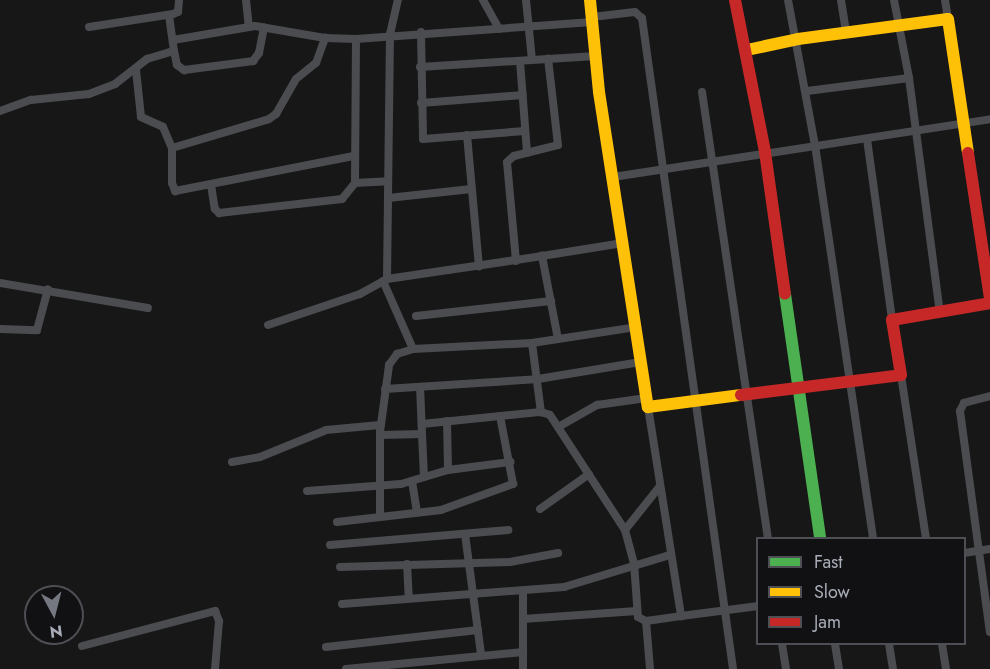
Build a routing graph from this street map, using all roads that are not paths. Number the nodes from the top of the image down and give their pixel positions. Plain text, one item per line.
1 (178, 0) edge
2 (246, 0) edge
3 (398, 0) edge
4 (483, 0) edge
5 (526, 0) edge
6 (590, 0) edge
7 (735, 0) edge
8 (788, 0) edge
9 (841, 0) edge
10 (894, 0) edge
11 (945, 0) edge
12 (169, 15) junction
13 (948, 19) junction
14 (592, 20) junction
15 (899, 25) junction
16 (89, 27) dead end
17 (249, 27) junction
18 (264, 27) junction
19 (530, 28) junction
20 (499, 29) junction
21 (422, 32) junction
22 (846, 33) junction
23 (390, 34) junction
24 (325, 38) junction
25 (356, 39) junction
26 (798, 39) junction
27 (173, 40) junction
28 (747, 50) junction
29 (174, 51) junction
30 (596, 56) junction
31 (548, 59) junction
32 (532, 60) junction
33 (520, 61) junction
34 (420, 67) junction
35 (136, 70) junction
36 (909, 78) junction
37 (702, 92) dead end
38 (807, 92) junction
39 (523, 95) junction
40 (421, 103) junction
41 (0, 111) edge
42 (990, 119) edge
43 (966, 123) junction
44 (525, 131) junction
45 (916, 132) junction
46 (467, 135) junction
47 (867, 139) junction
48 (815, 145) junction
49 (172, 148) junction
50 (765, 152) junction
51 (527, 153) junction
52 (354, 156) junction
53 (715, 161) junction
54 (663, 170) junction
55 (613, 177) junction
56 (388, 181) junction
57 (355, 183) junction
58 (211, 185) junction
59 (472, 189) junction
60 (388, 198) junction
61 (623, 243) junction
62 (542, 256) junction
63 (516, 261) junction
64 (479, 266) junction
65 (385, 280) junction
66 (0, 283) edge
67 (48, 289) junction
68 (990, 298) edge
69 (551, 301) junction
70 (990, 303) edge
71 (148, 308) dead end
72 (940, 312) junction
73 (416, 316) dead end
74 (892, 320) junction
75 (268, 325) dead end
76 (636, 327) junction
77 (0, 329) edge
78 (558, 339) junction
79 (532, 343) junction
80 (413, 349) junction
81 (641, 362) junction
82 (901, 375) junction
83 (538, 379) junction
84 (849, 380) junction
85 (420, 387) junction
86 (800, 387) junction
87 (385, 389) junction
88 (749, 394) junction
89 (990, 396) edge
90 (697, 402) junction
91 (647, 403) junction
92 (542, 412) junction
93 (500, 416) junction
94 (447, 421) junction
95 (560, 426) junction
96 (422, 429) junction
97 (380, 430) junction
98 (232, 462) dead end
99 (510, 462) junction
100 (448, 470) junction
101 (589, 474) junction
102 (424, 477) junction
103 (412, 481) junction
104 (380, 485) junction
105 (660, 486) junction
106 (307, 491) dead end
107 (540, 509) dead end
108 (417, 513) junction
109 (380, 517) junction
110 (337, 522) dead end
111 (508, 530) dead end
112 (625, 530) junction
113 (465, 534) junction
114 (768, 537) edge
115 (820, 537) edge
116 (873, 537) edge
117 (926, 537) edge
118 (330, 545) dead end
119 (990, 549) edge
120 (979, 550) junction
121 (558, 553) dead end
122 (966, 553) edge
123 (670, 555) junction
124 (470, 561) junction
125 (634, 563) junction
126 (407, 564) junction
127 (340, 567) dead end
128 (523, 591) junction
129 (473, 595) junction
130 (409, 598) junction
131 (342, 603) dead end
132 (756, 606) edge
133 (727, 609) junction
134 (637, 611) junction
135 (681, 616) junction
136 (523, 619) junction
137 (646, 621) junction
138 (478, 630) junction
139 (990, 632) edge
140 (782, 645) edge
141 (835, 645) edge
142 (889, 645) edge
143 (942, 645) edge
144 (82, 646) dead end
145 (326, 647) dead end
146 (523, 652) junction
147 (481, 654) junction
148 (460, 658) junction
149 (215, 669) edge
150 (346, 669) edge
151 (461, 669) edge
152 (523, 669) edge
153 (651, 669) edge
154 (733, 669) edge
155 (786, 669) edge
156 (839, 669) edge
157 (892, 669) edge
158 (946, 669) edge

1 - 12 street
2 - 17 street
3 - 23 street
4 - 20 street
5 - 19 street
6 - 14 street
7 - 28 street
8 - 26 street
9 - 22 street
10 - 15 street
11 - 13 street
12 - 16 street
12 - 27 street
13 - 15 street
13 - 43 street
14 - 19 street
14 - 30 street
14 - 54 street
15 - 22 street
15 - 36 street
17 - 18 street
17 - 27 street
18 - 24 street
18 - 29 street
19 - 20 street
19 - 32 street
20 - 21 street
21 - 23 street
21 - 34 street
22 - 26 street
23 - 25 street
23 - 56 street
24 - 25 street
24 - 49 street
25 - 52 street
26 - 28 street
26 - 38 street
27 - 29 street
28 - 50 street
29 - 35 street
30 - 31 street
30 - 55 street
31 - 32 street
31 - 51 street
32 - 33 street
33 - 34 street
33 - 39 street
34 - 40 street
35 - 41 street
35 - 49 street
36 - 38 street
36 - 45 street
37 - 53 street
38 - 48 street
39 - 40 street
39 - 44 street
40 - 46 street
42 - 43 street
43 - 45 street
43 - 68 street
44 - 46 street
44 - 51 street
45 - 47 street
45 - 72 street
46 - 59 street
47 - 48 street
47 - 74 street
48 - 50 street
48 - 84 street
49 - 58 street
50 - 53 street
50 - 86 street
51 - 63 street
52 - 57 street
52 - 58 street
53 - 54 street
53 - 88 street
54 - 55 street
54 - 90 street
55 - 61 street
56 - 57 street
56 - 60 street
57 - 58 street
59 - 60 street
59 - 64 street
60 - 65 street
61 - 62 street
61 - 76 street
62 - 63 street
62 - 69 street
63 - 64 street
64 - 65 street
65 - 75 street
65 - 80 street
66 - 67 street
67 - 71 street
67 - 77 street
69 - 73 street
69 - 78 street
70 - 72 street
72 - 74 street
74 - 82 street
76 - 78 street
76 - 81 street
78 - 79 street
79 - 80 street
79 - 83 street
80 - 87 street
81 - 83 street
81 - 91 street
82 - 84 street
82 - 117 street
83 - 85 street
83 - 92 street
84 - 86 street
84 - 116 street
85 - 87 street
85 - 96 street
86 - 88 street
86 - 115 street
87 - 97 street
88 - 90 street
88 - 114 street
89 - 120 street
90 - 91 street
90 - 133 street
91 - 95 street
91 - 105 street
92 - 93 street
92 - 95 street
93 - 94 street
93 - 99 street
94 - 96 street
94 - 100 street
95 - 101 street
96 - 97 street
96 - 102 street
97 - 98 street
97 - 104 street
99 - 100 street
99 - 108 street
100 - 102 street
101 - 107 street
101 - 112 street
102 - 103 street
103 - 104 street
103 - 108 street
104 - 106 street
104 - 109 street
105 - 112 street
105 - 123 street
108 - 109 street
109 - 110 street
111 - 113 street
112 - 125 street
113 - 118 street
113 - 124 street
119 - 120 street
120 - 122 street
120 - 139 street
121 - 124 street
123 - 125 street
123 - 135 street
124 - 126 street
124 - 129 street
125 - 128 street
125 - 134 street
126 - 127 street
126 - 130 street
128 - 129 street
128 - 136 street
129 - 130 street
129 - 138 street
130 - 131 street
132 - 133 street
133 - 135 street
133 - 154 street
134 - 136 street
134 - 137 street
135 - 137 street
136 - 146 street
137 - 153 street
138 - 145 street
138 - 147 street
140 - 155 street
141 - 156 street
142 - 157 street
143 - 158 street
144 - 149 street
146 - 147 street
146 - 152 street
147 - 148 street
148 - 150 street
148 - 151 street

